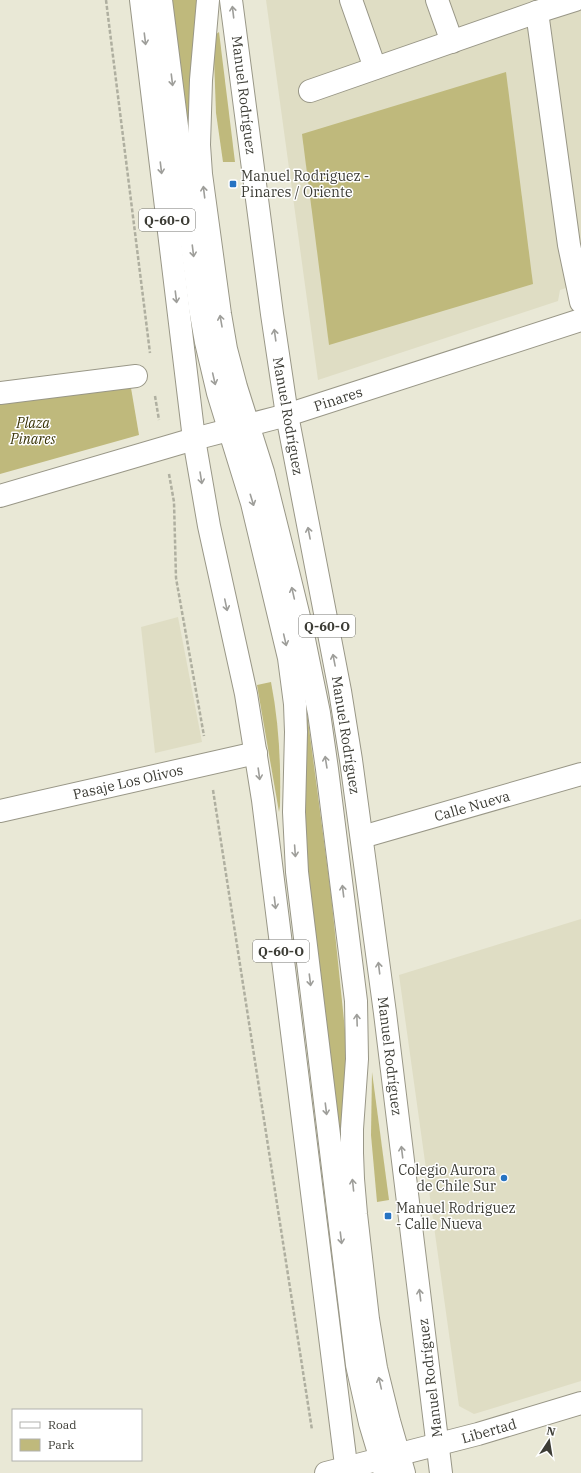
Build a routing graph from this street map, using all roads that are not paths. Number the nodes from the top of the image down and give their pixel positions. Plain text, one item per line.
1 (140, 0) edge
2 (162, 0) edge
3 (208, 0) edge
4 (231, 0) edge
5 (351, 0) edge
6 (437, 0) edge
7 (575, 0) edge
8 (536, 12) junction
9 (452, 42) junction
10 (375, 68) junction
11 (310, 91) dead end
12 (575, 243) edge
13 (581, 302) edge
14 (581, 320) edge
15 (136, 376) dead end
16 (0, 393) edge
17 (287, 415) junction
18 (238, 428) junction
19 (194, 439) junction
20 (0, 496) edge
21 (256, 753) junction
22 (581, 774) edge
23 (0, 811) edge
24 (362, 837) junction
25 (581, 1403) edge
26 (438, 1445) junction
27 (392, 1465) edge
28 (347, 1470) edge
29 (326, 1473) edge
30 (441, 1473) edge

1 -> 19 main road, Q-60-O
2 -> 18 main road
18 -> 3 main road
17 -> 4 main road, Manuel Rodríguez / Q-60-O
5 - 10 main road
6 - 9 main road
7 - 8 main road
8 - 9 main road
8 - 12 main road
9 - 10 main road
10 - 11 main road
12 - 13 main road
14 - 17 main road, Pinares
15 - 16 main road
17 - 18 main road, Pinares
24 -> 17 main road, Manuel Rodríguez / Q-60-O
18 - 19 main road, Pinares
18 -> 27 main road
27 -> 18 main road
19 - 20 main road, Pinares
19 -> 21 main road, Q-60-O
21 - 23 main road, Pasaje Los Olivos
21 -> 28 main road, Q-60-O
22 - 24 main road, Calle Nueva
26 -> 24 main road, Manuel Rodríguez / Q-60-O
25 - 26 main road, Libertad
26 - 27 main road, Libertad
26 - 30 main road, Manuel Rodríguez / Q-60-O
27 - 28 main road, Libertad
28 - 29 main road, Libertad

